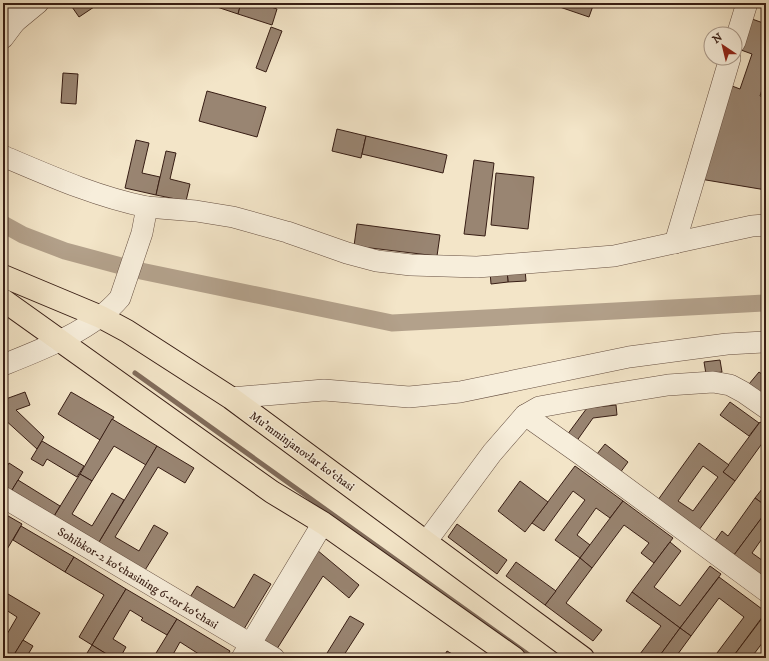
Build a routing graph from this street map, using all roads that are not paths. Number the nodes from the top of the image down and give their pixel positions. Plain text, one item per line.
1 (38, 3) edge
2 (747, 3) edge
3 (7, 23) edge
4 (740, 26) edge
5 (728, 66) edge
6 (3, 156) edge
7 (147, 208) junction
8 (766, 225) edge
9 (674, 242) junction
10 (3, 276) edge
11 (3, 300) edge
12 (101, 317) junction
13 (59, 341) junction
14 (766, 342) edge
15 (3, 365) edge
16 (231, 398) junction
17 (766, 408) edge
18 (525, 415) junction
19 (3, 497) edge
20 (323, 523) junction
21 (426, 542) junction
22 (766, 591) edge
23 (246, 651) edge
24 (274, 658) edge
25 (514, 658) edge
26 (583, 658) edge

1 - 3 street
2 - 4 street
5 - 9 street
6 - 7 street
7 - 9 street
7 - 12 street
8 - 9 street
10 - 12 main road, Mu’mminjanovlar ko‘chasi
11 - 13 main road
12 - 13 street
12 - 16 main road, Mu’mminjanovlar ko‘chasi
13 - 15 street
13 - 20 main road
14 - 16 street
16 - 21 main road, Mu’mminjanovlar ko‘chasi
17 - 18 street
18 - 21 street
18 - 22 street
19 - 23 street, Sohibkor-2 ko‘chasining 6-tor ko‘chasi
20 - 23 street
20 - 25 main road
21 - 26 main road, Mu’mminjanovlar ko‘chasi
23 - 24 street, Sohibkor-2 ko‘chasining 6-tor ko‘chasi

